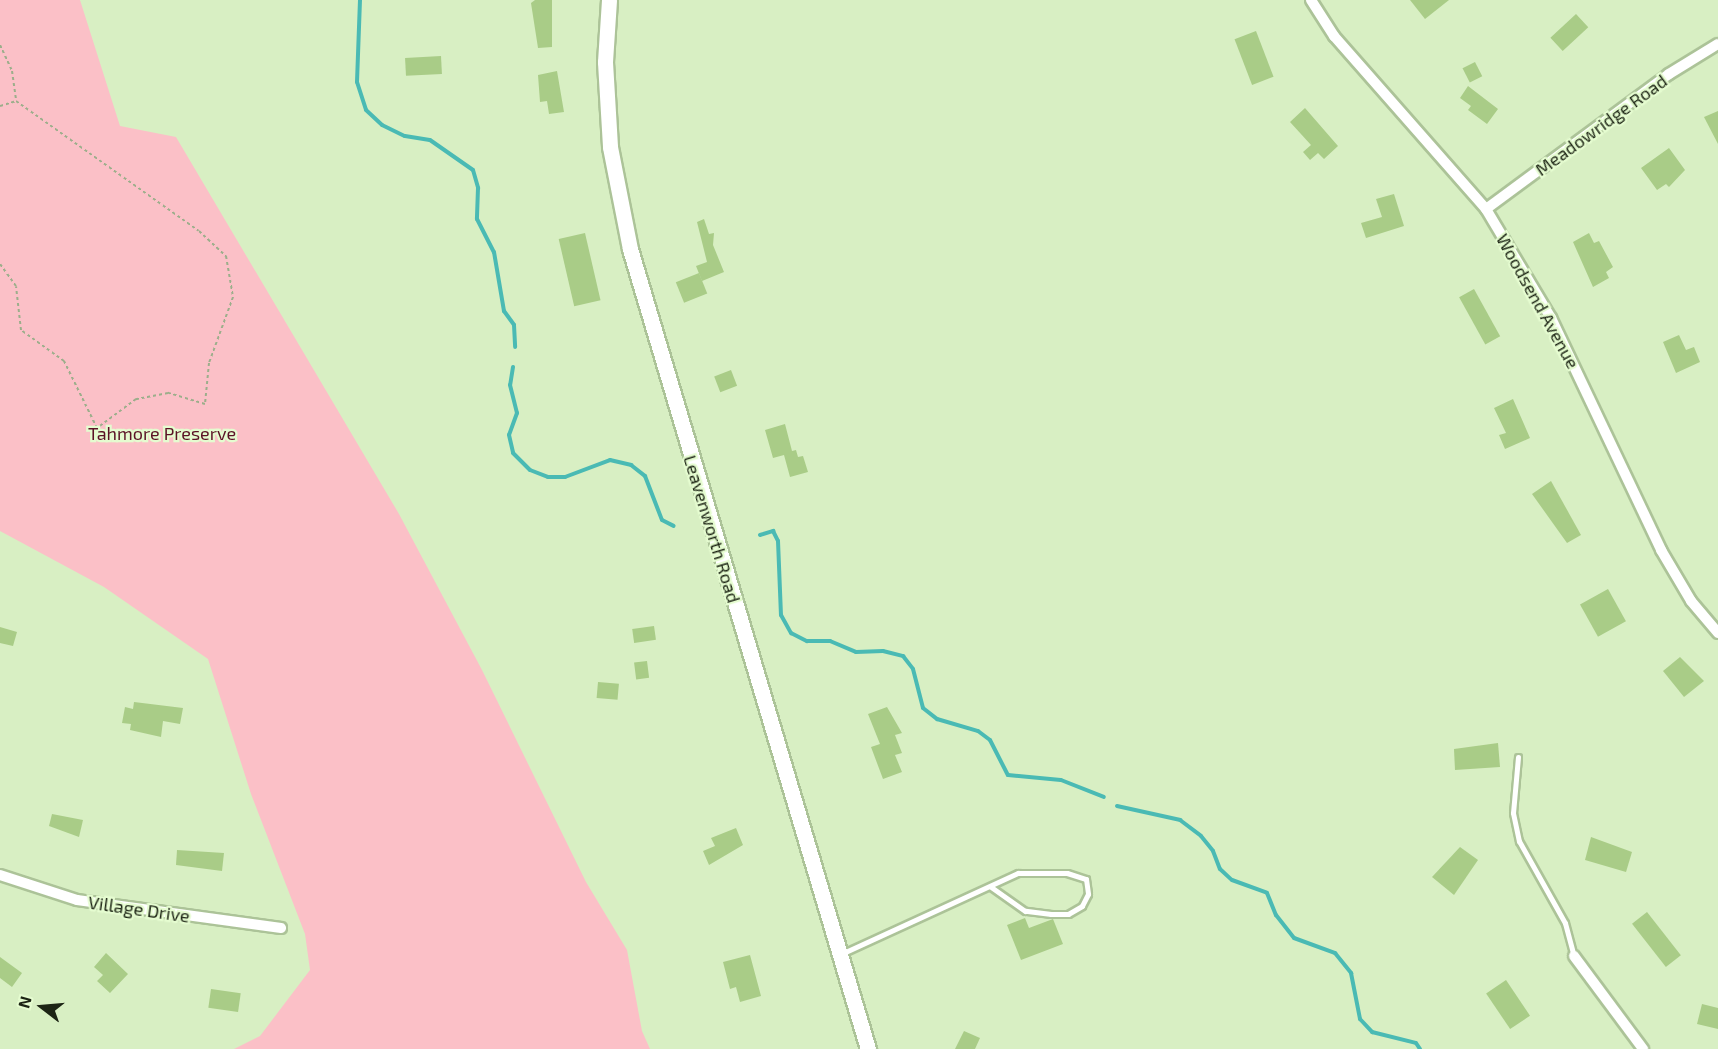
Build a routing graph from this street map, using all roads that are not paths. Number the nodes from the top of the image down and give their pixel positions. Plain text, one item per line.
1 (609, 0) edge
2 (1311, 0) edge
3 (1718, 44) edge
4 (1486, 209) junction
5 (1718, 633) edge
6 (1518, 757) dead end
7 (0, 876) edge
8 (991, 887) junction
9 (281, 928) dead end
10 (839, 955) junction
11 (1574, 956) joint
12 (868, 1049) edge
13 (1643, 1049) edge

1 - 10 main road, Leavenworth Road
2 - 4 street, Woodsend Avenue
3 - 4 street, Meadowridge Road
4 - 5 street, Woodsend Avenue
6 - 11 lane
7 - 9 street, Village Drive
8 - 8 lane
8 - 10 lane
10 - 12 main road, Leavenworth Road
11 - 13 street

